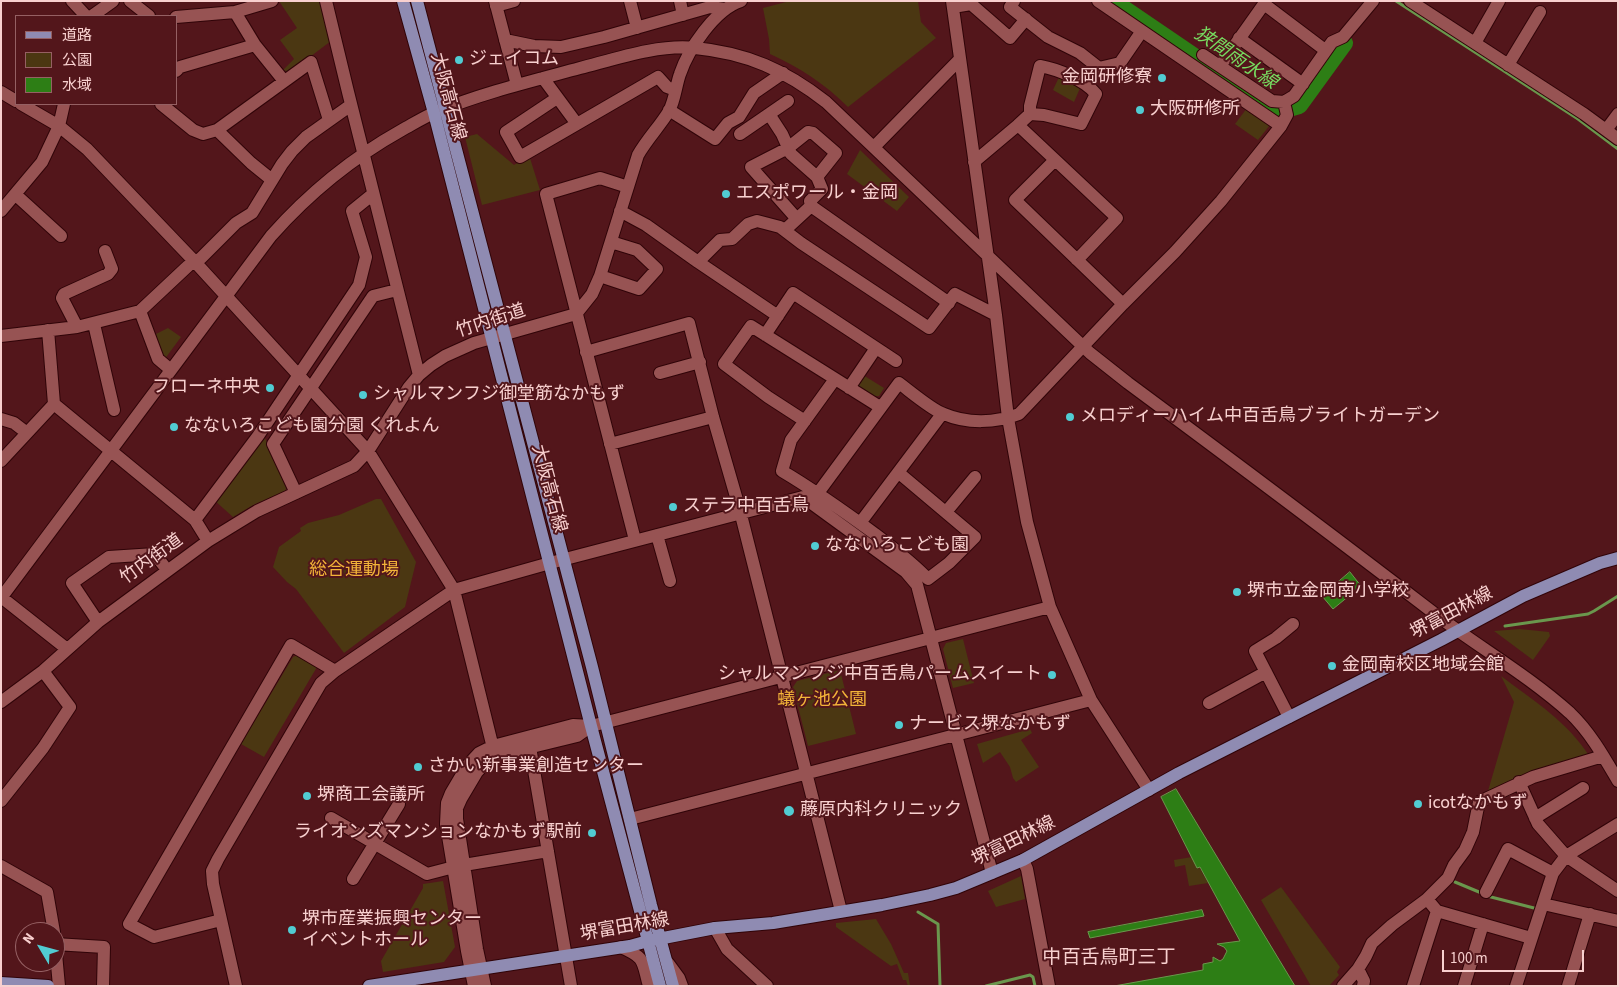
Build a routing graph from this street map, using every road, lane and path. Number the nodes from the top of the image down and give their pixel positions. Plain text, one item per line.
1 (72, 1) edge
2 (113, 1) edge
3 (130, 1) edge
4 (272, 1) edge
5 (326, 1) edge
6 (403, 1) edge
7 (417, 1) edge
8 (514, 1) edge
9 (630, 1) edge
10 (680, 1) edge
11 (1014, 1) edge
12 (1098, 1) edge
13 (1373, 1) edge
14 (1410, 1) edge
15 (1499, 1) edge
16 (738, 2) edge
17 (1262, 3) edge
18 (495, 4) edge
19 (953, 4) edge
20 (725, 9) junction
21 (236, 12) junction
22 (1540, 12) dead end
23 (85, 15) edge
24 (93, 15) edge
25 (148, 15) edge
26 (682, 15) junction
27 (178, 17) edge
28 (1026, 19) junction
29 (637, 28) junction
30 (1142, 31) junction
31 (1240, 38) junction
32 (505, 40) junction
33 (1475, 43) junction
34 (255, 45) junction
35 (694, 48) junction
36 (1325, 50) junction
37 (1202, 55) dead end
38 (960, 58) junction
39 (1508, 65) junction
40 (1220, 66) junction
41 (178, 69) edge
42 (783, 72) junction
43 (544, 78) junction
44 (284, 81) junction
45 (1303, 84) junction
46 (517, 85) junction
47 (675, 90) junction
48 (1, 92) edge
49 (557, 98) junction
50 (15, 100) edge
51 (788, 101) dead end
52 (1284, 102) junction
53 (23, 105) edge
54 (64, 105) edge
55 (162, 105) edge
56 (351, 105) junction
57 (669, 110) junction
58 (440, 111) junction
59 (768, 114) junction
60 (1030, 114) junction
61 (1618, 114) edge
62 (329, 120) junction
63 (1284, 120) junction
64 (576, 124) junction
65 (1018, 125) junction
66 (59, 126) junction
67 (217, 130) junction
68 (1606, 130) junction
69 (740, 134) dead end
70 (1618, 139) edge
71 (874, 147) junction
72 (788, 148) junction
73 (364, 153) junction
74 (1055, 160) junction
75 (974, 162) junction
76 (817, 177) junction
77 (272, 180) junction
78 (628, 186) junction
79 (372, 194) junction
80 (16, 195) junction
81 (811, 206) junction
82 (1, 211) edge
83 (620, 211) junction
84 (797, 219) junction
85 (785, 230) junction
86 (61, 236) dead end
87 (611, 242) junction
88 (105, 251) dead end
89 (987, 255) junction
90 (1077, 260) junction
91 (195, 262) junction
92 (698, 262) junction
93 (600, 276) junction
94 (397, 290) junction
95 (225, 296) junction
96 (949, 302) junction
97 (1123, 304) junction
98 (140, 311) junction
99 (576, 314) junction
100 (996, 315) junction
101 (778, 316) junction
102 (94, 324) junction
103 (77, 327) junction
104 (48, 330) junction
105 (765, 335) junction
106 (1, 336) edge
107 (498, 337) junction
108 (1083, 346) junction
109 (876, 348) junction
110 (586, 352) junction
111 (896, 361) dead end
112 (700, 362) junction
113 (171, 370) junction
114 (660, 373) dead end
115 (298, 375) junction
116 (419, 375) junction
117 (835, 379) junction
118 (310, 388) junction
119 (849, 388) junction
120 (54, 404) junction
121 (880, 407) junction
122 (114, 410) dead end
123 (942, 414) junction
124 (713, 417) junction
125 (1008, 418) junction
126 (1, 419) edge
127 (805, 421) junction
128 (27, 433) junction
129 (610, 444) junction
130 (111, 451) junction
131 (368, 451) junction
132 (1, 461) edge
133 (899, 472) junction
134 (975, 477) dead end
135 (296, 493) junction
136 (818, 493) junction
137 (946, 512) junction
138 (740, 513) junction
139 (196, 520) junction
140 (860, 523) junction
141 (657, 535) junction
142 (635, 540) junction
143 (208, 541) junction
144 (1618, 558) edge
145 (564, 559) junction
146 (550, 563) junction
147 (167, 570) junction
148 (670, 581) dead end
149 (454, 590) junction
150 (1, 598) edge
151 (1050, 607) junction
152 (98, 622) junction
153 (1293, 624) dead end
154 (1458, 630) junction
155 (931, 638) junction
156 (67, 649) junction
157 (43, 671) junction
158 (335, 671) junction
159 (1266, 672) junction
160 (781, 677) junction
161 (1091, 700) junction
162 (1, 702) edge
163 (1209, 703) dead end
164 (1289, 717) junction
165 (605, 723) junction
166 (591, 726) junction
167 (956, 736) junction
168 (530, 747) junction
169 (494, 751) junction
170 (1603, 756) junction
171 (806, 774) junction
172 (1618, 781) edge
173 (1519, 782) junction
174 (1583, 788) dead end
175 (1149, 790) junction
176 (1, 801) edge
177 (399, 804) dead end
178 (331, 818) dead end
179 (1535, 818) junction
180 (630, 820) junction
181 (1618, 824) edge
182 (375, 844) junction
183 (548, 851) junction
184 (1566, 856) junction
185 (1023, 860) junction
186 (1, 866) edge
187 (459, 866) junction
188 (992, 873) junction
189 (1554, 874) junction
190 (353, 879) dead end
191 (1616, 888) edge
192 (1486, 892) dead end
193 (1428, 899) junction
194 (1543, 904) junction
195 (1437, 910) junction
196 (841, 911) junction
197 (1590, 914) junction
198 (221, 920) junction
199 (1618, 921) edge
200 (52, 922) edge
201 (1483, 924) junction
202 (715, 928) junction
203 (1531, 938) junction
204 (661, 939) junction
205 (648, 941) junction
206 (65, 944) edge
207 (621, 948) junction
208 (566, 956) junction
209 (668, 963) junction
210 (1358, 968) junction
211 (476, 969) junction
212 (57, 972) edge
213 (3, 984) edge
214 (391, 985) edge
215 (48, 986) edge
216 (58, 986) edge
217 (103, 986) edge
218 (236, 986) edge
219 (369, 986) edge
220 (474, 986) edge
221 (485, 986) edge
222 (571, 986) edge
223 (649, 986) edge
224 (660, 986) edge
225 (673, 986) edge
226 (682, 986) edge
227 (767, 986) edge
228 (1049, 986) edge
229 (1343, 986) edge
230 (1363, 986) edge
231 (1413, 986) edge
232 (1464, 986) edge
233 (1516, 986) edge
234 (1568, 986) edge

1 - 23 street
2 - 24 street
3 - 25 street
4 - 21 street
5 - 56 street
6 - 58 main road, 大阪高石線
7 - 58 main road, 大阪高石線
8 - 18 street
9 - 29 street
10 - 26 street
11 - 28 street
12 - 30 street
13 - 36 street
14 - 33 street
15 - 33 street
16 - 20 street
17 - 31 street
17 - 36 street
18 - 32 street
19 - 28 street
19 - 38 street
20 - 26 street
20 - 35 street
21 - 27 street
21 - 34 street
22 - 39 street
26 - 29 street
28 - 30 street
29 - 32 street
30 - 63 street
31 - 40 street
31 - 45 street
32 - 46 street
33 - 39 street
34 - 41 street
34 - 44 street
35 - 42 street
35 - 43 street
35 - 47 street
36 - 45 street
37 - 40 street
38 - 71 street
38 - 75 street
39 - 68 street
40 - 52 street
42 - 57 street
42 - 71 street
43 - 46 street
43 - 49 street
44 - 62 street
44 - 67 street
45 - 52 street
46 - 58 street
47 - 57 street
47 - 64 street
48 - 50 street
49 - 64 street
49 - 64 street
51 - 59 street
52 - 63 street
53 - 66 street
54 - 66 street
55 - 67 street
56 - 62 street
56 - 73 street
57 - 78 street
58 - 73 street
58 - 107 main road, 大阪高石線
59 - 69 street
59 - 72 street
60 - 60 street
60 - 65 street
61 - 68 street
62 - 77 street
63 - 97 street
65 - 74 street
65 - 75 street
66 - 80 street
66 - 91 street
67 - 77 street
68 - 70 street
71 - 89 street
72 - 76 street
72 - 76 street
72 - 84 street
73 - 79 street
73 - 95 street
74 - 90 street
74 - 90 street
75 - 89 street
76 - 81 street
77 - 91 street
78 - 83 street
78 - 99 street
79 - 94 street
79 - 115 street
80 - 82 street
80 - 86 street
81 - 84 street
81 - 96 street
83 - 87 street
83 - 92 street
84 - 85 street
85 - 92 street
85 - 96 street
87 - 93 street
87 - 93 street
88 - 103 street
89 - 100 street
89 - 108 street
90 - 97 street
91 - 95 street
91 - 98 street
92 - 101 street
93 - 99 street
94 - 116 street
94 - 118 street
95 - 113 street
95 - 115 street
96 - 100 street
97 - 108 street
98 - 102 street
98 - 113 street
99 - 107 street, 竹内街道
99 - 110 street
100 - 125 street
101 - 105 street
101 - 109 street
102 - 103 street
102 - 122 street
103 - 104 street
104 - 106 street
104 - 120 street
105 - 117 street
105 - 127 street
107 - 116 street, 竹内街道
107 - 145 main road, 大阪高石線
107 - 146 main road, 大阪高石線
108 - 125 street
108 - 154 street
109 - 111 street
109 - 119 street
110 - 112 street
110 - 129 street
112 - 114 street
112 - 124 street
113 - 130 street
115 - 118 street
115 - 139 street
116 - 131 street, 竹内街道
117 - 119 street
117 - 127 street
118 - 131 street
118 - 135 street
119 - 121 street
120 - 128 street
120 - 130 street
121 - 123 street
121 - 136 street
123 - 125 street
123 - 133 street
124 - 129 street
124 - 138 street
125 - 151 street
126 - 128 street
127 - 136 street
128 - 132 street
129 - 142 street
130 - 139 street
130 - 150 street
131 - 135 street, 竹内街道
131 - 149 street
133 - 137 street
133 - 140 street
134 - 137 street
135 - 143 street, 竹内街道
136 - 140 street
137 - 140 street
138 - 141 street
138 - 155 street
138 - 160 street
139 - 143 street
141 - 142 street
141 - 148 street
142 - 145 street
143 - 147 street, 竹内街道
144 - 154 main road, 堺富田林線
145 - 146 street
145 - 165 main road, 大阪高石線
146 - 149 street
146 - 166 main road, 大阪高石線
147 - 152 street, 竹内街道
147 - 152 street
149 - 158 street
149 - 169 street
150 - 156 street
151 - 155 street
151 - 161 street
152 - 156 street, 竹内街道
153 - 159 street
154 - 164 main road, 堺富田林線
154 - 170 street
155 - 160 street
155 - 167 street
156 - 157 street, 竹内街道
157 - 162 street, 竹内街道
157 - 176 street
158 - 198 street
158 - 198 street
159 - 163 street
159 - 164 street
160 - 165 street
160 - 171 street
161 - 167 street
161 - 175 street
164 - 175 main road, 堺富田林線
165 - 166 street
165 - 180 main road, 大阪高石線
166 - 168 street
166 - 169 street
166 - 205 main road, 大阪高石線
167 - 171 street
167 - 188 street
168 - 169 street
168 - 183 street
169 - 187 street
170 - 172 street
170 - 173 street
171 - 180 street
171 - 196 street
173 - 179 street
173 - 193 street
174 - 179 street
175 - 185 main road, 堺富田林線
177 - 182 street
178 - 182 street
179 - 184 street
180 - 204 main road, 大阪高石線
181 - 184 street
182 - 187 street
182 - 190 street
183 - 187 street
183 - 208 street
184 - 189 street
184 - 191 street
185 - 188 main road, 堺富田林線
185 - 228 street
186 - 200 street
187 - 211 street
188 - 196 main road, 堺富田林線
189 - 192 street
189 - 194 street
193 - 195 street
193 - 210 street
194 - 197 street
194 - 203 street
195 - 201 street
195 - 231 street
196 - 202 main road, 堺富田林線
197 - 199 street
197 - 234 street
198 - 218 street
201 - 203 street
201 - 232 street
202 - 204 main road, 堺富田林線
202 - 227 street
203 - 233 street
204 - 205 main road, 堺富田林線
204 - 209 main road, 大阪高石線
205 - 207 main road, 堺富田林線
205 - 224 main road, 大阪高石線
206 - 217 street
207 - 208 main road, 堺富田林線
207 - 223 street
208 - 211 main road, 堺富田林線
208 - 222 street
209 - 225 main road, 大阪高石線
209 - 226 street
210 - 229 street
210 - 230 street
211 - 214 main road, 堺富田林線
211 - 220 street
211 - 221 street
212 - 216 street
213 - 215 main road
214 - 219 main road, 堺富田林線

